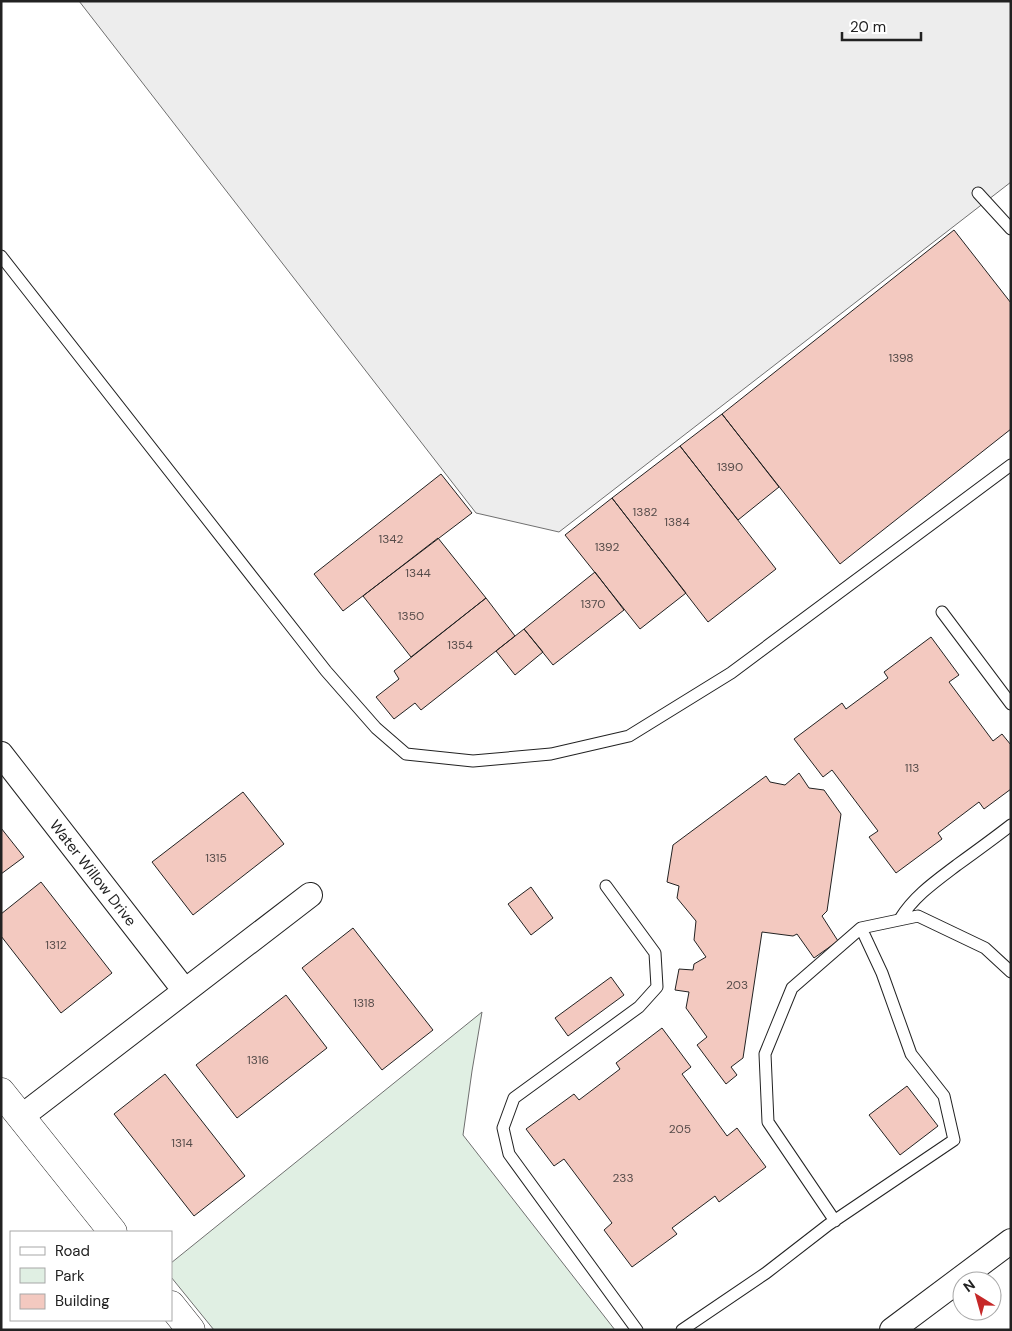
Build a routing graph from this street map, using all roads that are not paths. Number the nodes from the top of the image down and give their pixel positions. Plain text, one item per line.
1 (978, 194) dead end
2 (1011, 229) edge
3 (1, 256) edge
4 (1011, 465) edge
5 (942, 612) dead end
6 (1011, 704) edge
7 (1, 754) edge
8 (1011, 825) edge
9 (606, 886) dead end
10 (310, 895) dead end
11 (900, 919) junction
12 (861, 928) junction
13 (1011, 972) edge
14 (185, 991) junction
15 (1, 1092) edge
16 (21, 1117) junction
17 (835, 1221) junction
18 (112, 1231) edge
19 (1011, 1241) edge
20 (172, 1306) edge
21 (191, 1330) edge
22 (638, 1330) edge
23 (682, 1330) edge
24 (892, 1330) edge

1 - 2 lane
3 - 4 lane
5 - 6 lane
7 - 14 street, Water Willow Drive
8 - 11 lane
9 - 22 lane
10 - 14 street
11 - 12 lane
11 - 13 lane
12 - 17 lane
12 - 17 lane
14 - 16 street
15 - 16 street
16 - 18 street
17 - 23 lane
19 - 24 street
20 - 21 street

